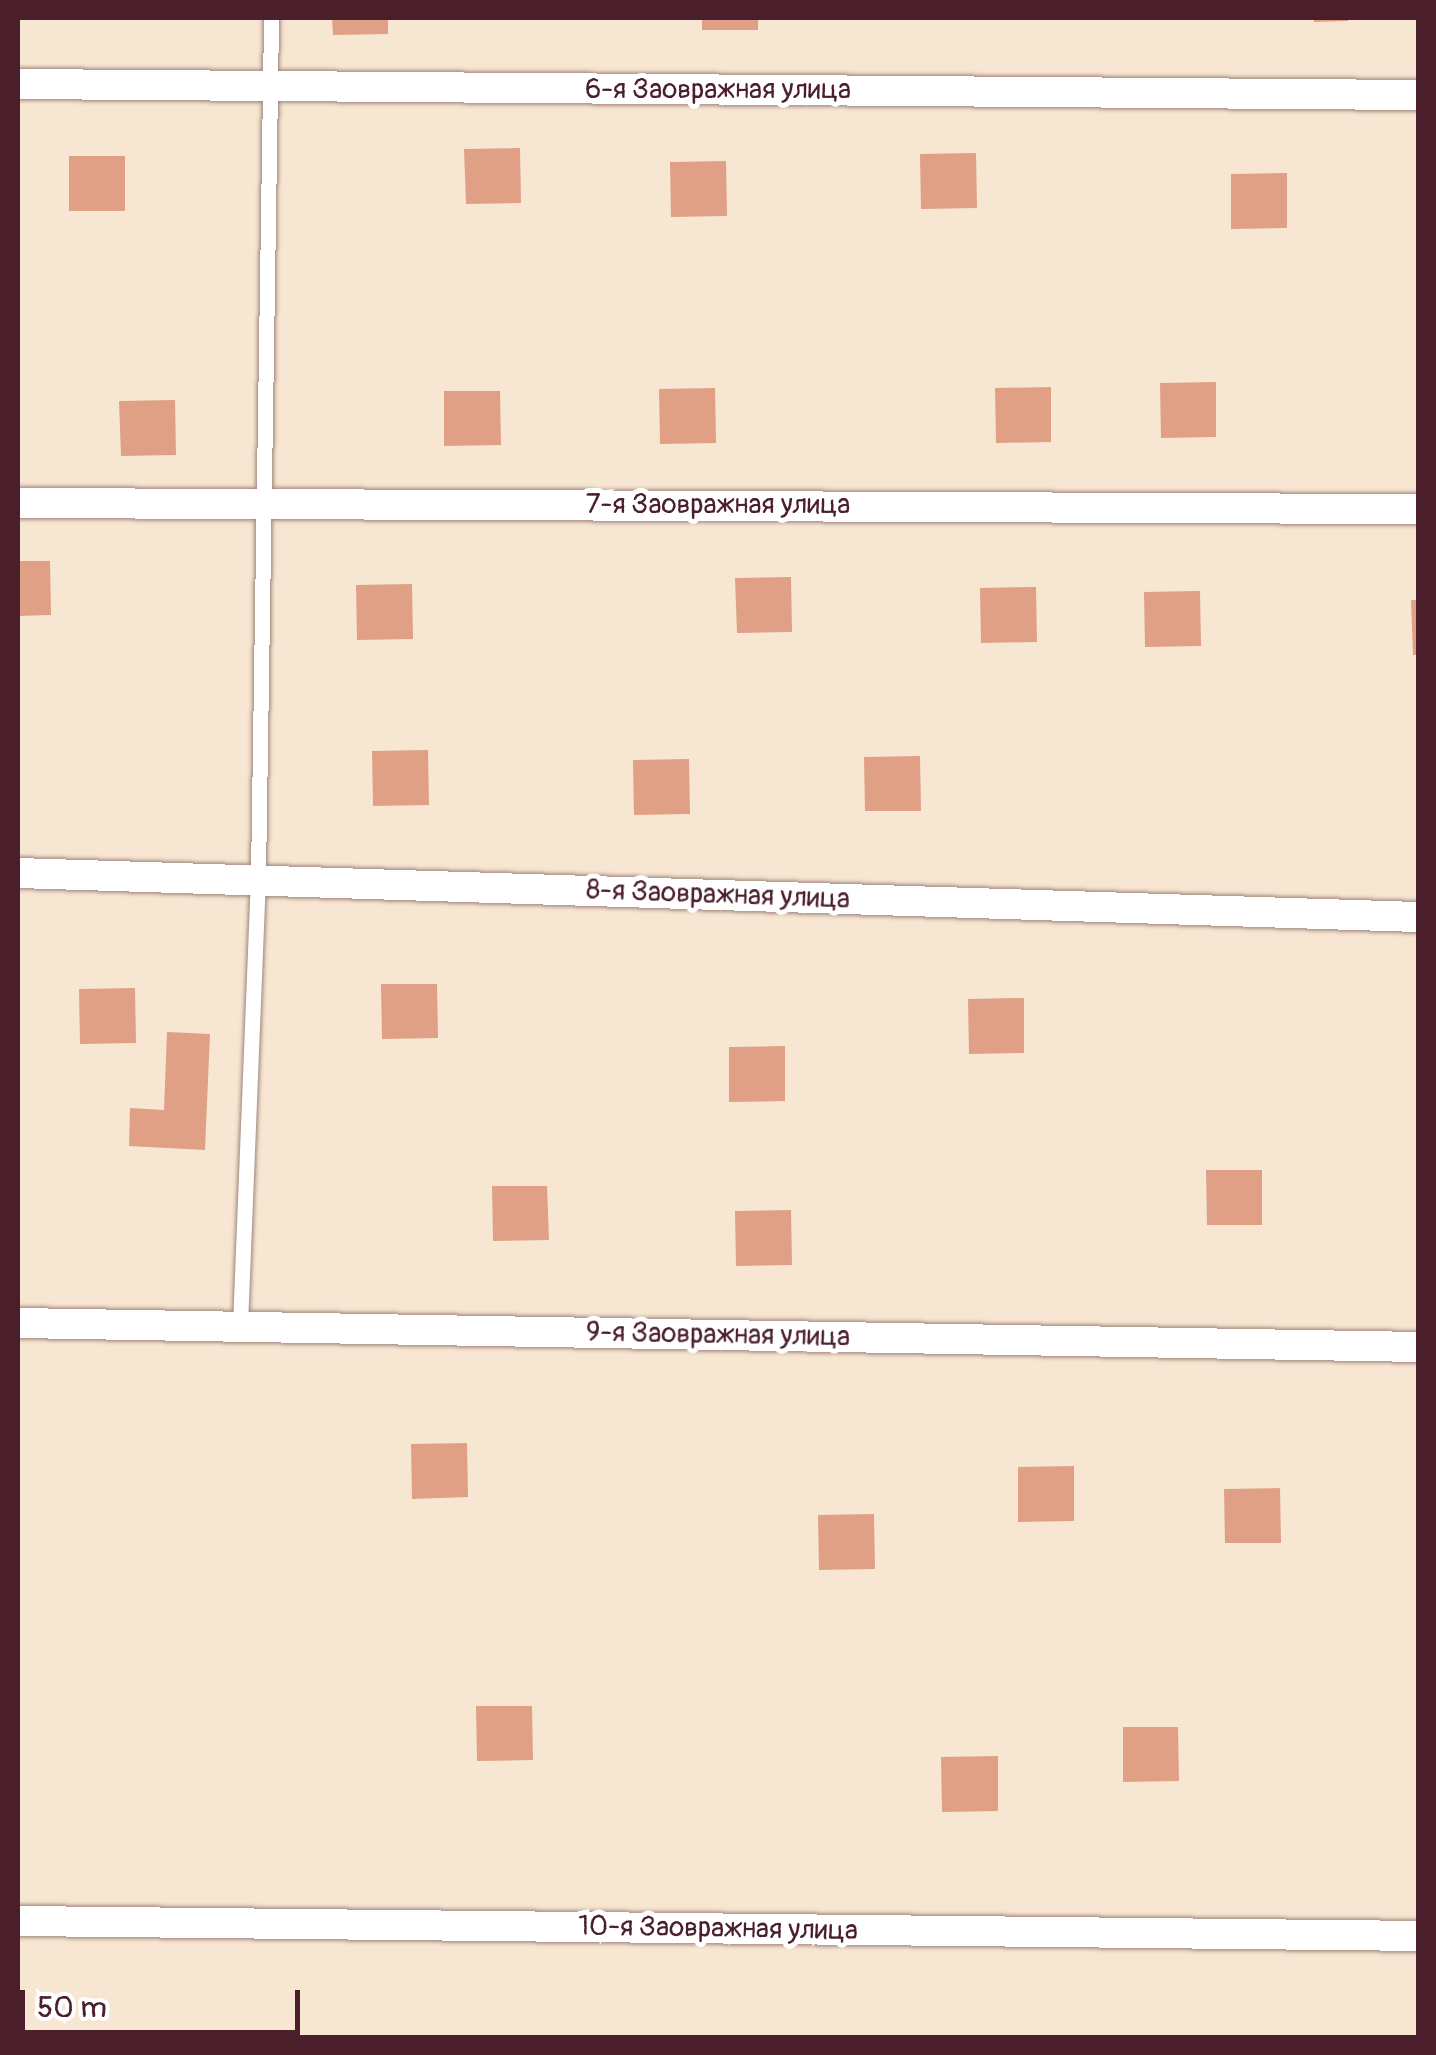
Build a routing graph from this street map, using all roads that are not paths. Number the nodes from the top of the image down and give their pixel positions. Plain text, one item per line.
1 (271, 18) edge
2 (18, 84) edge
3 (271, 87) junction
4 (1418, 95) edge
5 (18, 502) edge
6 (265, 503) junction
7 (1418, 510) edge
8 (18, 873) edge
9 (258, 876) junction
10 (1418, 917) edge
11 (18, 1322) edge
12 (240, 1324) junction
13 (1418, 1348) edge
14 (18, 1922) edge
15 (1418, 1936) edge

1 - 3 lane
2 - 3 street, 6-я Заовражная улица
3 - 4 street, 6-я Заовражная улица
3 - 6 lane
5 - 6 street, 7-я Заовражная улица
6 - 7 street, 7-я Заовражная улица
6 - 9 lane
8 - 9 street, 8-я Заовражная улица
9 - 10 street, 8-я Заовражная улица
9 - 12 lane
11 - 12 street, 9-я Заовражная улица
12 - 13 street, 9-я Заовражная улица
14 - 15 street, 10-я Заовражная улица

